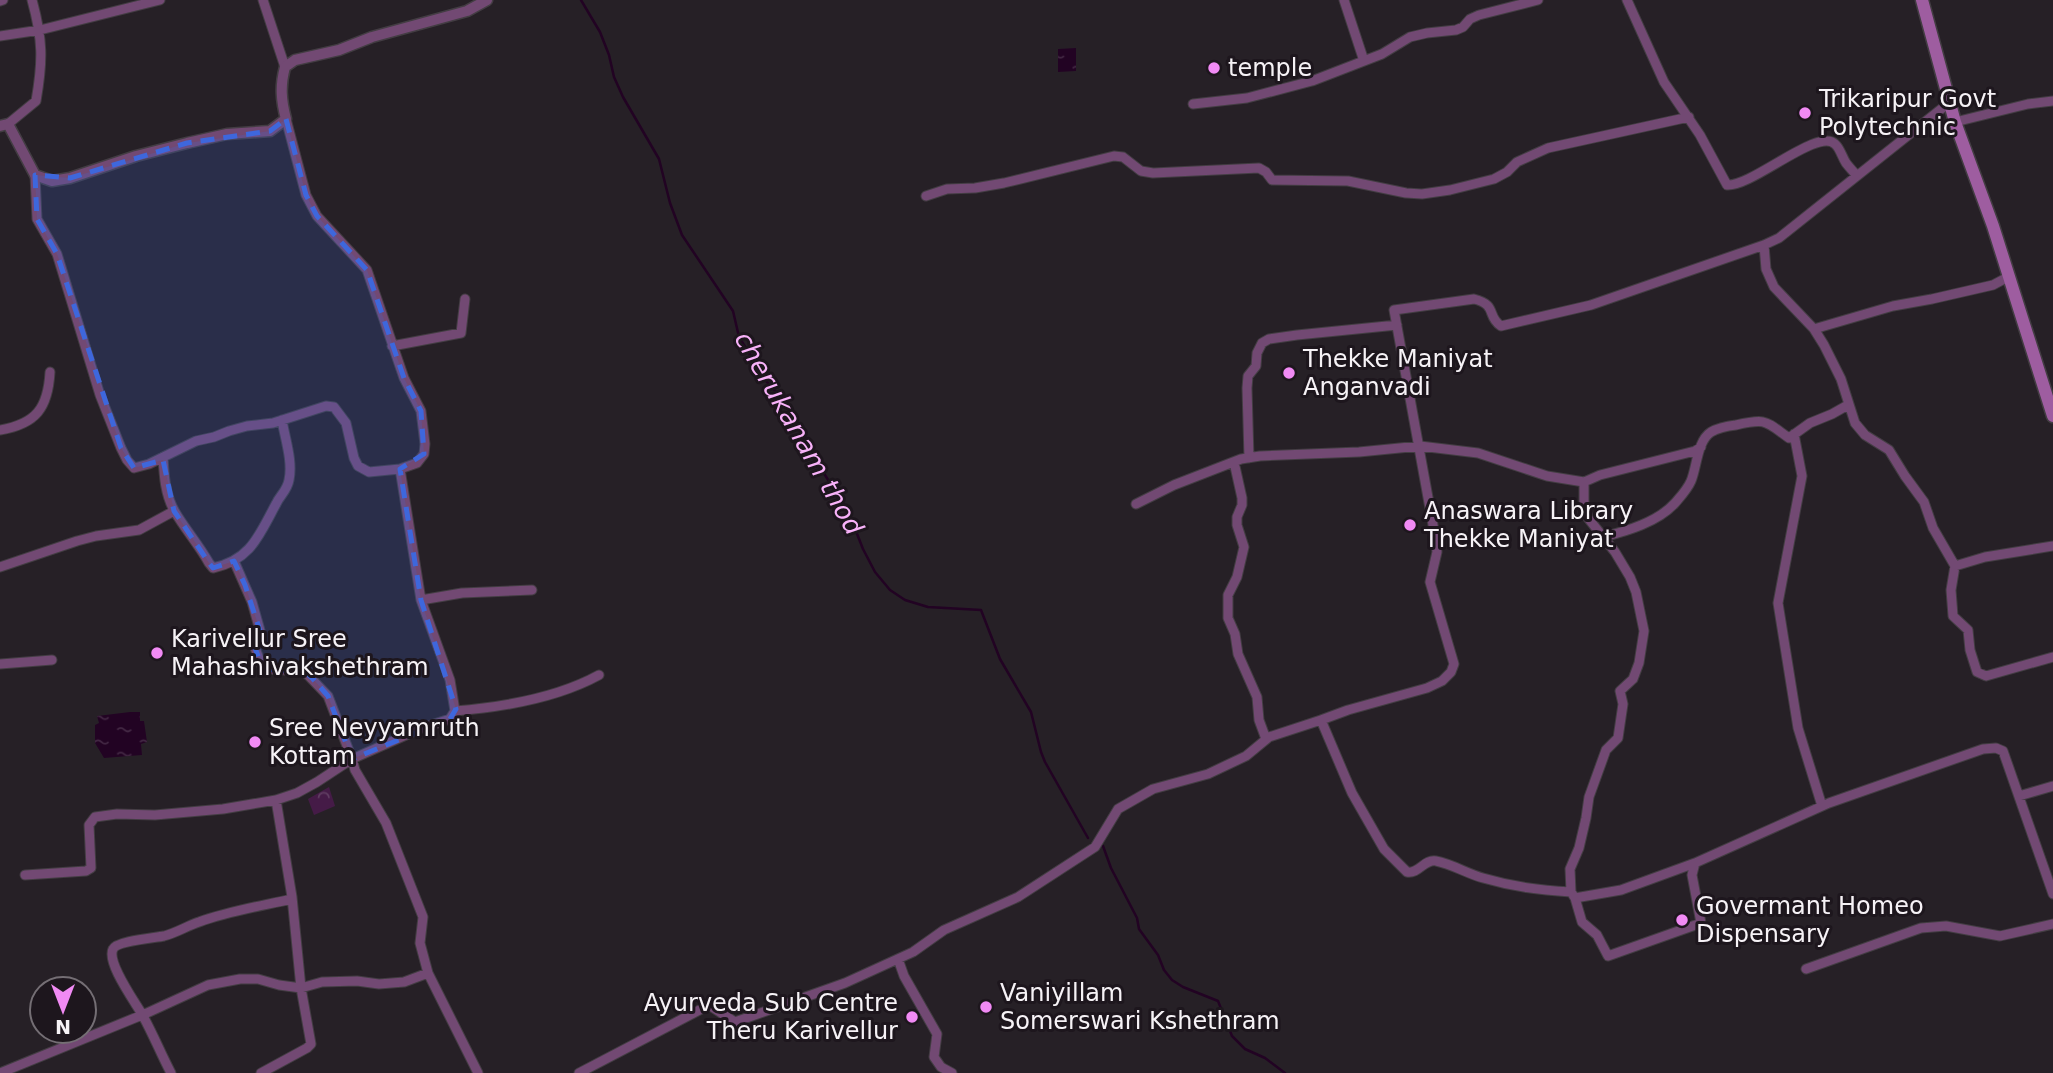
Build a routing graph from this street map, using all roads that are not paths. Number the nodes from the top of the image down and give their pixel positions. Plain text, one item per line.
1 (32, 0) edge
2 (160, 0) edge
3 (263, 0) edge
4 (487, 0) edge
5 (1344, 0) edge
6 (1538, 0) edge
7 (1627, 0) edge
8 (1922, 0) edge
9 (40, 30) junction
10 (0, 36) edge
11 (1364, 61) junction
12 (285, 66) junction
13 (2053, 101) edge
14 (1950, 102) junction
15 (1193, 104) dead end
16 (1689, 117) junction
17 (286, 119) junction
18 (1955, 122) junction
19 (4, 125) edge
20 (35, 175) junction
21 (1857, 176) junction
22 (926, 196) dead end
23 (1764, 245) junction
24 (2008, 277) junction
25 (465, 299) dead end
26 (1397, 326) junction
27 (1814, 329) junction
28 (392, 346) junction
29 (50, 372) dead end
30 (1848, 405) junction
31 (2053, 416) edge
32 (282, 420) junction
33 (0, 430) edge
34 (1794, 434) junction
35 (1420, 446) junction
36 (1701, 447) junction
37 (163, 457) junction
38 (1249, 458) junction
39 (1234, 462) junction
40 (400, 469) junction
41 (1584, 482) junction
42 (1136, 504) dead end
43 (174, 511) junction
44 (1603, 537) junction
45 (2053, 546) edge
46 (233, 561) junction
47 (1955, 566) junction
48 (0, 567) edge
49 (532, 590) dead end
50 (421, 600) junction
51 (2053, 657) edge
52 (52, 660) dead end
53 (0, 664) edge
54 (599, 675) dead end
55 (455, 711) junction
56 (1321, 720) junction
57 (1266, 739) junction
58 (352, 759) junction
59 (2053, 786) edge
60 (2019, 796) junction
61 (276, 800) junction
62 (1822, 806) junction
63 (1695, 863) junction
64 (25, 875) dead end
65 (2053, 894) edge
66 (1573, 895) junction
67 (292, 898) junction
68 (2053, 924) edge
69 (898, 959) junction
70 (1806, 969) dead end
71 (428, 973) junction
72 (301, 988) junction
73 (142, 1015) junction
74 (0, 1073) edge
75 (171, 1073) edge
76 (261, 1073) edge
77 (478, 1073) edge
78 (579, 1073) edge
79 (952, 1073) edge

1 - 9 street
2 - 9 street
3 - 12 street
4 - 12 street
5 - 11 street
6 - 11 street
7 - 16 street
8 - 14 main road
9 - 10 street
9 - 19 street
11 - 15 street
12 - 17 street
13 - 18 street
14 - 18 main road
14 - 21 street
16 - 21 street
16 - 22 street
17 - 20 street
17 - 28 street
18 - 24 main road
19 - 20 street
20 - 37 street
21 - 23 street
23 - 26 street
23 - 27 street
24 - 27 street
24 - 31 main road
25 - 28 street
26 - 35 street
26 - 38 street
27 - 30 street
28 - 40 street
29 - 33 street
30 - 34 street
30 - 47 street
32 - 37 street
32 - 40 street
32 - 46 street
34 - 36 street
34 - 62 street
35 - 38 street
35 - 41 street
35 - 56 street
36 - 41 street
36 - 44 street
37 - 43 street
38 - 39 street
39 - 42 street
39 - 57 street
40 - 50 street
41 - 44 street
43 - 46 street
43 - 48 street
44 - 66 street
45 - 47 street
46 - 58 street
47 - 51 street
49 - 50 street
50 - 55 street
52 - 53 street
54 - 55 street
55 - 58 street
56 - 57 street
56 - 66 street
57 - 69 street
58 - 61 street
58 - 71 street
59 - 60 street
60 - 62 street
60 - 65 street
61 - 64 street
61 - 67 street
62 - 63 street
63 - 66 street
63 - 66 street
67 - 72 street
67 - 73 street
68 - 70 street
69 - 78 street
69 - 79 street
71 - 72 street
71 - 77 street
72 - 73 street
72 - 76 street
73 - 74 street
73 - 75 street

